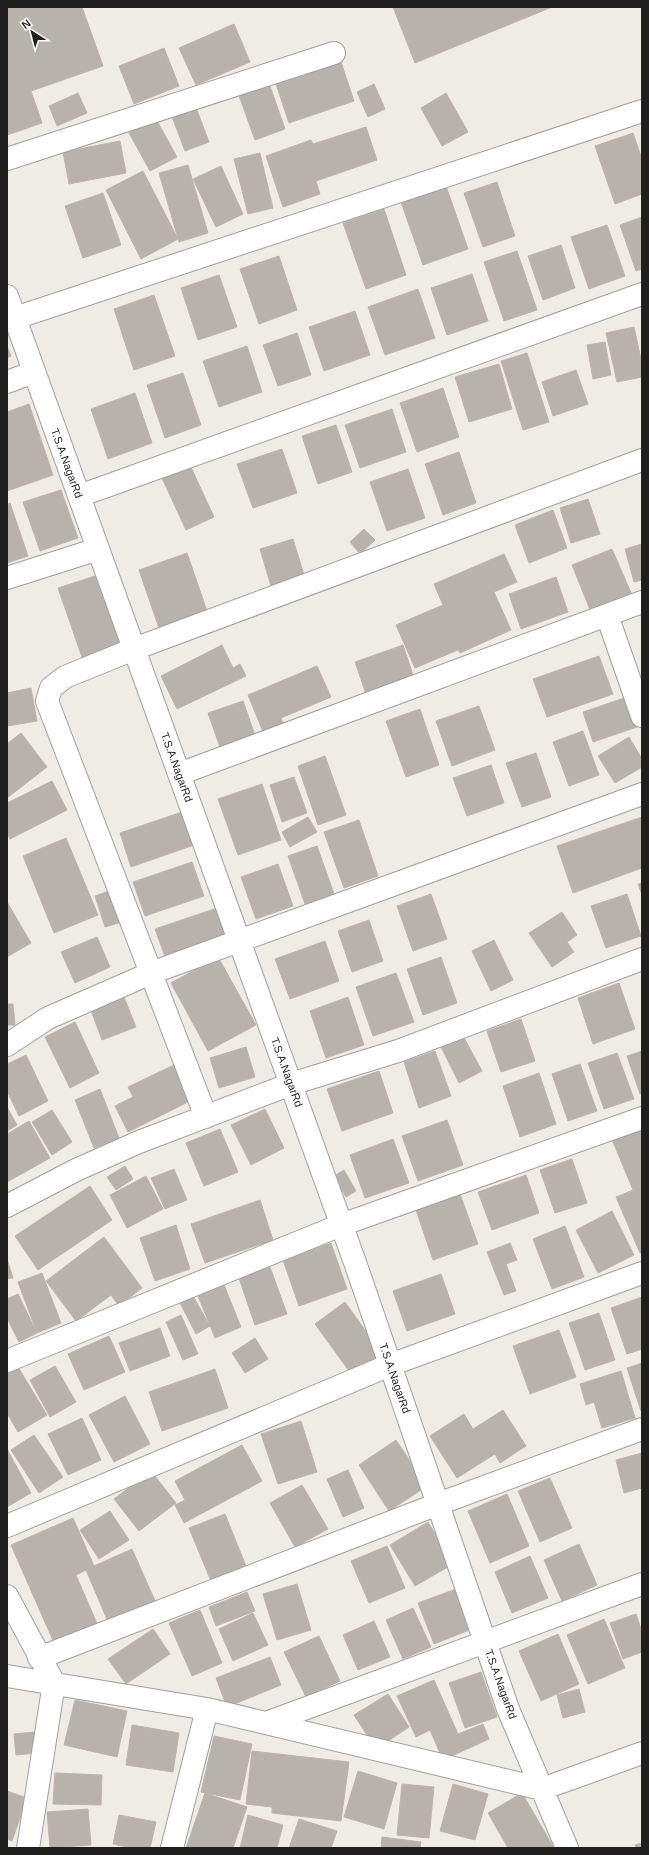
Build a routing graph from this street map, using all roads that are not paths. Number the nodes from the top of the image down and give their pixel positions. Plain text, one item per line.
1 (334, 54) dead end
2 (642, 111) edge
3 (7, 159) edge
4 (642, 294) edge
5 (7, 296) edge
6 (15, 318) junction
7 (34, 372) junction
8 (7, 382) edge
9 (642, 460) edge
10 (79, 496) junction
11 (98, 549) junction
12 (7, 578) edge
13 (642, 602) edge
14 (607, 615) junction
15 (134, 649) junction
16 (642, 716) edge
17 (179, 774) junction
18 (642, 794) edge
19 (239, 942) junction
20 (642, 959) edge
21 (151, 973) junction
22 (7, 1045) edge
23 (291, 1084) junction
24 (206, 1117) junction
25 (642, 1118) edge
26 (7, 1206) edge
27 (341, 1225) junction
28 (642, 1273) edge
29 (7, 1361) edge
30 (390, 1365) junction
31 (642, 1429) edge
32 (438, 1504) junction
33 (7, 1526) edge
34 (642, 1584) edge
35 (7, 1596) edge
36 (486, 1642) junction
37 (39, 1658) junction
38 (7, 1676) edge
39 (54, 1683) junction
40 (207, 1709) junction
41 (266, 1723) junction
42 (642, 1753) edge
43 (542, 1789) junction
44 (28, 1848) edge
45 (172, 1848) edge
46 (567, 1848) edge

1 - 3 street
2 - 6 street
4 - 10 street
5 - 6 street, T.S.A.NagarRd
6 - 7 street, T.S.A.NagarRd
7 - 8 street
7 - 10 street, T.S.A.NagarRd
9 - 15 street
10 - 11 street, T.S.A.NagarRd
11 - 12 street
11 - 15 street, T.S.A.NagarRd
13 - 14 street
14 - 16 street
14 - 17 street
15 - 17 street, T.S.A.NagarRd
15 - 21 street
17 - 19 street, T.S.A.NagarRd
18 - 19 street
19 - 21 street
19 - 23 street, T.S.A.NagarRd
20 - 23 street
21 - 22 street
21 - 24 street
23 - 24 street
23 - 27 street, T.S.A.NagarRd
24 - 26 street
25 - 27 street
27 - 29 street
27 - 30 street, T.S.A.NagarRd
28 - 30 street
30 - 32 street, T.S.A.NagarRd
30 - 33 street
31 - 32 street
32 - 36 street, T.S.A.NagarRd
32 - 37 street
34 - 36 street
35 - 37 street
36 - 41 street
36 - 43 street, T.S.A.NagarRd
37 - 39 street
38 - 39 street
39 - 40 street
39 - 44 street
40 - 41 street
40 - 45 street
41 - 43 street
42 - 43 street
43 - 46 street, T.S.A.NagarRd

